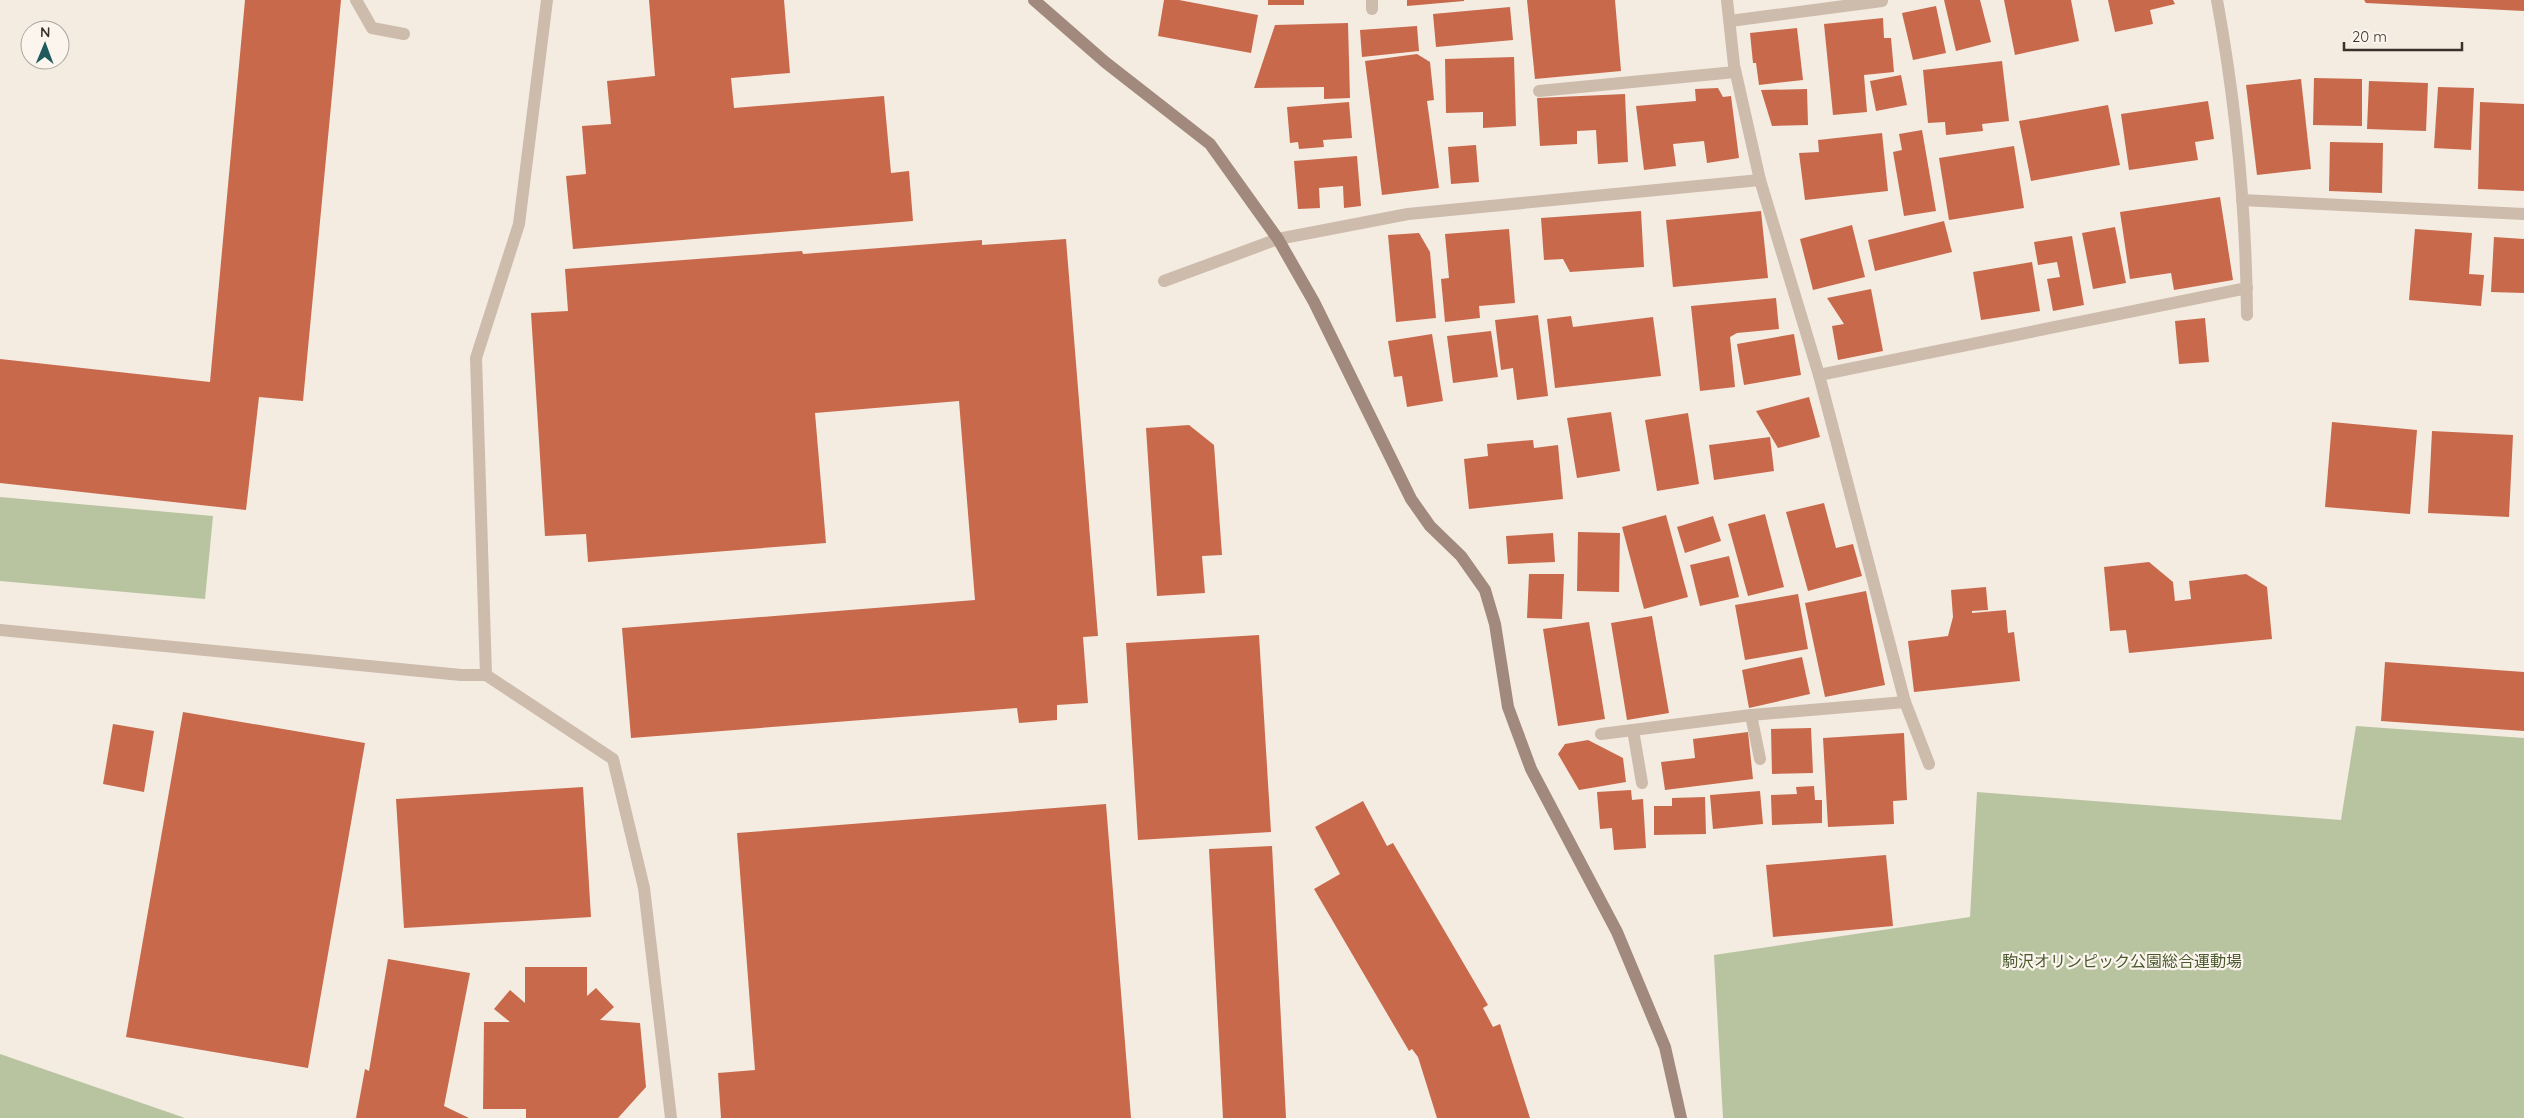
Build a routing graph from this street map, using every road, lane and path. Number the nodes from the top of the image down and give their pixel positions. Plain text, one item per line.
1 (356, 0) edge
2 (547, 0) edge
3 (1034, 0) edge
4 (1727, 0) edge
5 (2217, 0) edge
6 (1882, 1) edge
7 (1730, 21) junction
8 (404, 34) dead end
9 (1735, 72) junction
10 (1539, 91) dead end
11 (1760, 180) junction
12 (2242, 200) junction
13 (2524, 214) edge
14 (1278, 239) junction
15 (1164, 281) dead end
16 (2247, 288) junction
17 (2247, 316) dead end
18 (1819, 375) junction
19 (0, 630) edge
20 (486, 675) junction
21 (1905, 702) junction
22 (1751, 715) junction
23 (1633, 730) junction
24 (1601, 734) dead end
25 (1760, 759) dead end
26 (1929, 764) dead end
27 (1642, 783) dead end
28 (671, 1118) edge
29 (1681, 1118) edge

1 - 8 street
2 - 20 street
3 - 14 street
4 - 7 street
5 - 12 street
6 - 7 street
7 - 9 street
9 - 10 street
9 - 11 street
11 - 14 street
11 - 18 street
12 - 13 street
12 - 16 street
14 - 15 street
14 - 29 street
16 - 17 street
16 - 18 street
18 - 21 street
19 - 20 street
20 - 28 street
21 - 22 street
21 - 26 street
22 - 23 street
22 - 25 street
23 - 24 street
23 - 27 street

